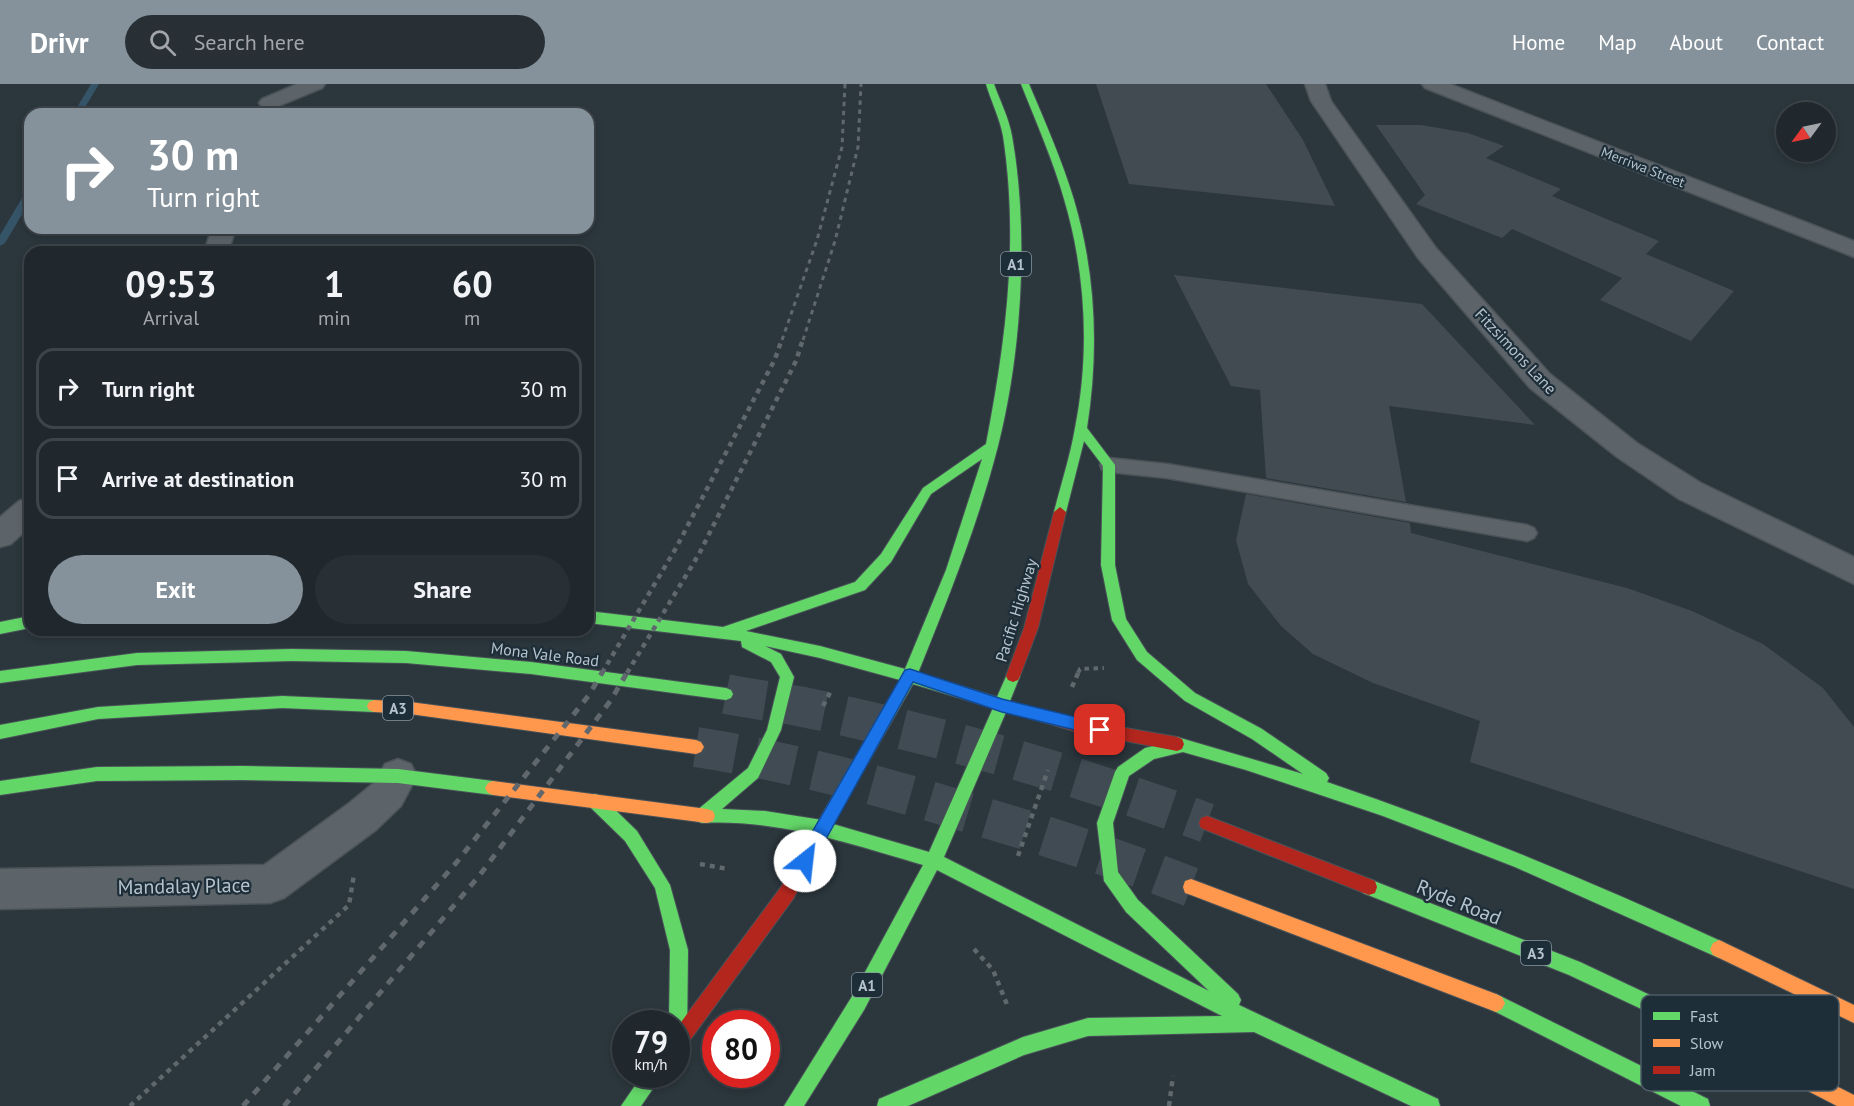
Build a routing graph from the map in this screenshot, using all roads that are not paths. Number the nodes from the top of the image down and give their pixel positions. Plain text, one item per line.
1 (315, 84) edge
2 (990, 84) edge
3 (1025, 84) edge
4 (1315, 84) edge
5 (1432, 84) edge
6 (268, 100) edge
7 (1854, 250) edge
8 (1081, 428) junction
9 (992, 446) junction
10 (1109, 465) junction
11 (24, 514) edge
12 (1527, 533) dead end
13 (0, 535) edge
14 (1854, 571) edge
15 (594, 618) edge
16 (24, 622) edge
17 (0, 628) edge
18 (726, 632) junction
19 (910, 675) junction
20 (0, 677) edge
21 (726, 694) tunnel mouth
22 (1002, 705) junction
23 (0, 732) edge
24 (1186, 746) junction
25 (696, 747) tunnel mouth
26 (398, 776) junction
27 (0, 788) edge
28 (1347, 797) junction
29 (595, 801) junction
30 (702, 816) junction
31 (1207, 823) tunnel mouth
32 (823, 828) junction
33 (935, 861) junction
34 (1191, 887) tunnel mouth
35 (0, 889) edge
36 (1816, 995) edge
37 (1641, 1000) edge
38 (1839, 1007) edge
39 (678, 1010) edge
40 (1854, 1014) edge
41 (1257, 1024) junction
42 (690, 1026) edge
43 (1641, 1076) edge
44 (644, 1088) edge
45 (1671, 1091) edge
46 (1827, 1091) edge
47 (1854, 1105) edge
48 (630, 1106) edge
49 (793, 1106) edge
50 (886, 1106) edge
51 (1431, 1106) edge
52 (1701, 1106) edge

1 - 6 street
2 - 9 highway, A1
3 - 8 highway, Pacific Highway / A1
4 - 14 street, Fitzsimons Lane
5 - 7 street, Merriwa Street
8 - 10 highway
8 - 22 highway, Pacific Highway / A1
9 - 18 highway
9 - 19 highway, A1
10 - 12 lane
10 - 28 highway
11 - 13 street
15 - 18 highway
16 - 17 highway
18 - 19 highway
18 - 30 highway
19 - 22 highway
19 - 32 highway, A1
20 - 21 highway, Mona Vale Road
22 - 24 highway
22 - 33 highway, Pacific Highway / A1
23 - 25 highway, A3
24 - 28 highway
24 - 41 highway
26 - 27 highway
26 - 29 highway
26 - 35 street, Mandalay Place
28 - 36 highway
29 - 30 highway
29 - 39 highway
30 - 32 highway
31 - 37 highway, Ryde Road / A3
32 - 33 highway
32 - 42 highway, A1
33 - 41 highway
33 - 49 highway, Pacific Highway / A1
34 - 43 highway
38 - 40 highway
41 - 50 highway
41 - 51 highway
44 - 48 highway
45 - 52 highway
46 - 47 highway, Ryde Road / A3

